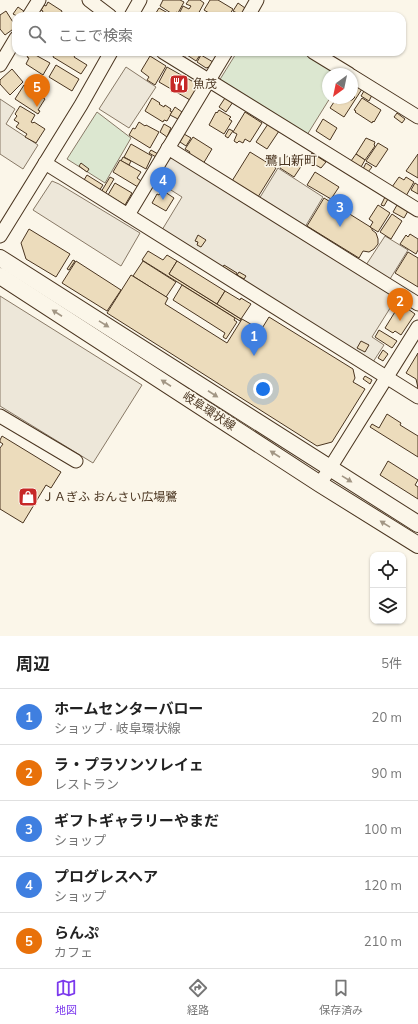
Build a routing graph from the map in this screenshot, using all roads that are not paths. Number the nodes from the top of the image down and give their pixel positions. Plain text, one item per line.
1 (39, 0) edge
2 (88, 0) edge
3 (140, 0) edge
4 (257, 0) edge
5 (32, 12) edge
6 (104, 12) edge
7 (133, 12) edge
8 (252, 12) edge
9 (12, 44) edge
10 (109, 56) edge
11 (169, 56) edge
12 (224, 56) edge
13 (320, 56) edge
14 (1, 60) edge
15 (339, 68) edge
16 (358, 80) edge
17 (208, 81) junction
18 (418, 117) edge
19 (168, 148) junction
20 (45, 163) junction
21 (418, 210) edge
22 (128, 215) junction
23 (0, 236) edge
24 (0, 258) edge
25 (0, 276) edge
26 (418, 304) edge
27 (418, 327) edge
28 (387, 378) junction
29 (418, 397) edge
30 (0, 416) edge
31 (76, 461) dead end
32 (330, 468) junction
33 (320, 484) junction
34 (418, 524) edge
35 (418, 545) edge

1 - 5 street
2 - 6 street
3 - 7 street
4 - 8 street
9 - 14 street
10 - 20 street
11 - 17 street
12 - 17 street
13 - 15 street
16 - 18 street
17 - 19 street
17 - 21 street
19 - 22 street
19 - 26 street
20 - 22 street
20 - 23 street
22 - 28 street
24 -> 32 main road, 岐阜環状線
33 -> 25 main road, 岐阜環状線
27 - 28 street
28 - 29 street
28 - 32 street
30 - 31 street
32 - 33 street
32 -> 34 main road, 岐阜環状線
35 -> 33 main road, 岐阜環状線

